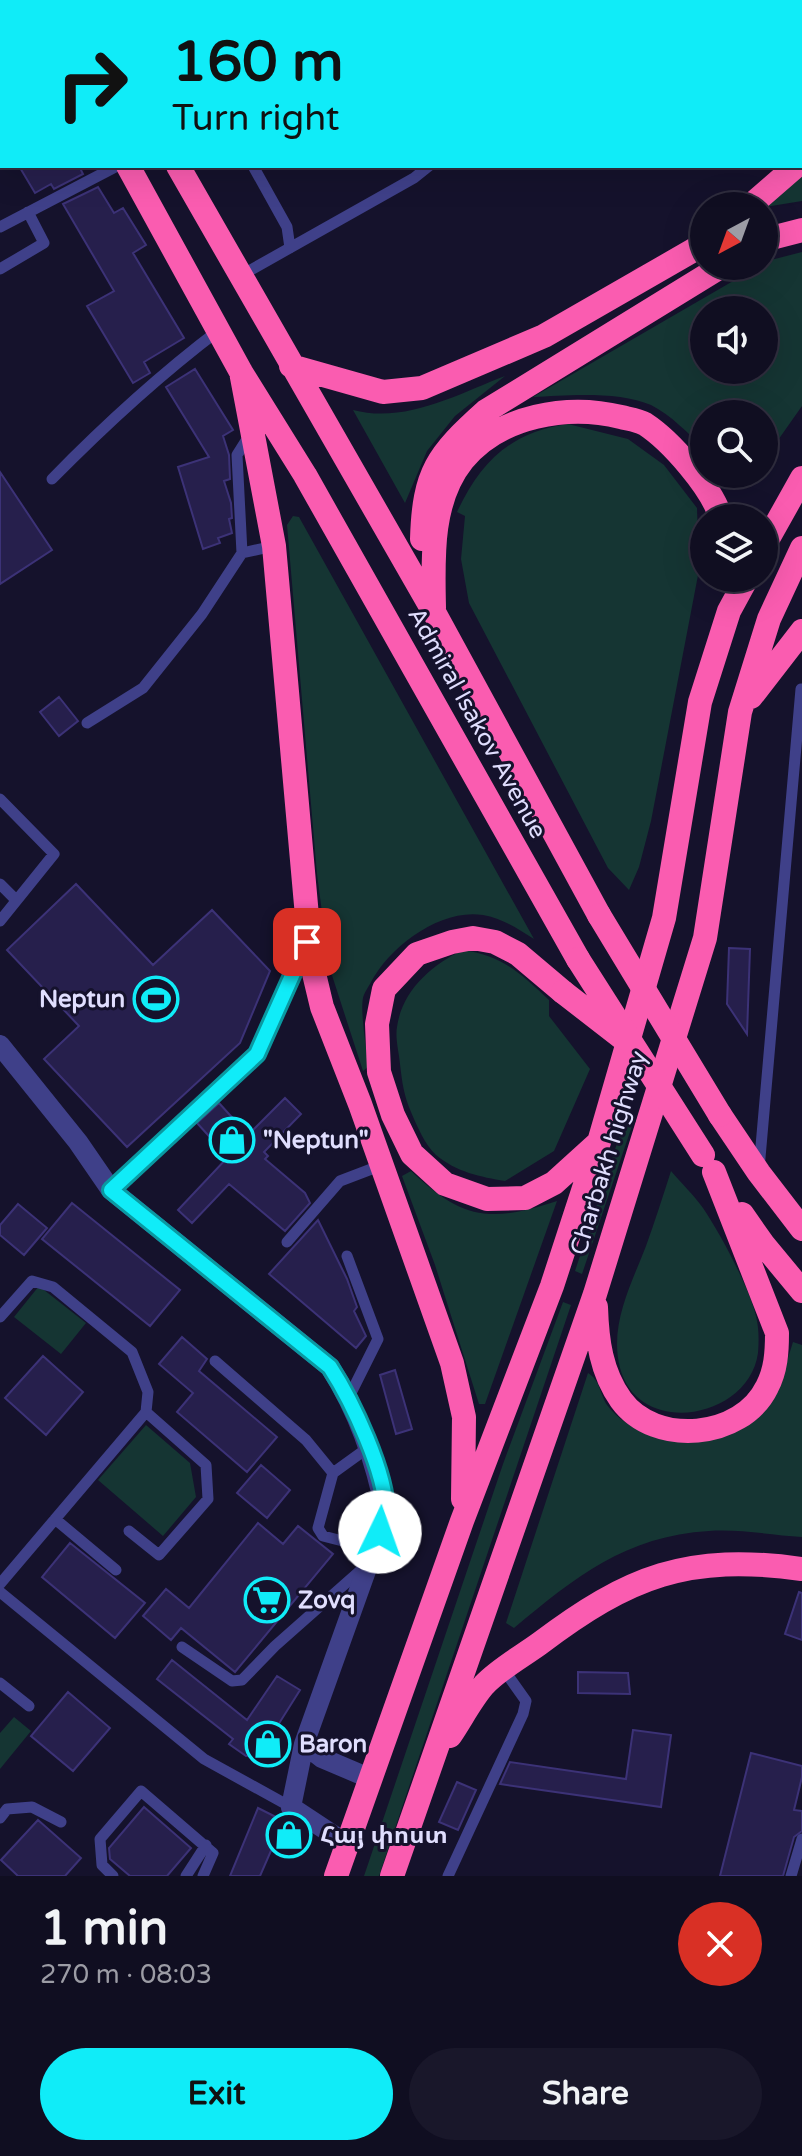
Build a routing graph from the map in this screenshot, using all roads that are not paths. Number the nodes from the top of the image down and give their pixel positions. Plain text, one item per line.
1 (113, 168) edge
2 (129, 168) edge
3 (179, 168) edge
4 (254, 168) edge
5 (426, 168) edge
6 (793, 168) edge
7 (766, 192) edge
8 (28, 212) junction
9 (802, 216) edge
10 (778, 220) edge
11 (0, 227) edge
12 (802, 230) edge
13 (778, 236) edge
14 (290, 248) junction
15 (690, 252) edge
16 (0, 269) edge
17 (240, 277) junction
18 (699, 280) edge
19 (220, 330) junction
20 (291, 366) junction
21 (241, 372) junction
22 (254, 429) junction
23 (802, 478) edge
24 (52, 479) dead end
25 (716, 504) edge
26 (778, 521) edge
27 (274, 546) junction
28 (802, 548) edge
29 (242, 553) junction
30 (421, 590) junction
31 (730, 592) edge
32 (739, 592) edge
33 (729, 611) junction
34 (435, 614) junction
35 (802, 631) edge
36 (801, 689) edge
37 (740, 712) junction
38 (87, 723) dead end
39 (0, 799) edge
40 (0, 884) edge
41 (16, 900) junction
42 (0, 921) edge
43 (307, 942) junction
44 (636, 1049) junction
45 (3, 1057) edge
46 (599, 1142) junction
47 (709, 1164) junction
48 (382, 1165) junction
49 (759, 1173) junction
50 (111, 1190) junction
51 (802, 1229) edge
52 (287, 1242) dead end
53 (347, 1256) dead end
54 (552, 1286) junction
55 (802, 1291) edge
56 (594, 1298) junction
57 (0, 1317) edge
58 (215, 1361) dead end
59 (349, 1397) junction
60 (146, 1412) junction
61 (369, 1447) junction
62 (333, 1473) junction
63 (55, 1519) junction
64 (462, 1521) junction
65 (129, 1531) dead end
66 (371, 1556) junction
67 (802, 1569) edge
68 (116, 1570) dead end
69 (0, 1584) edge
70 (0, 1592) edge
71 (182, 1647) dead end
72 (504, 1670) junction
73 (0, 1683) edge
74 (29, 1706) dead end
75 (304, 1744) junction
76 (431, 1765) junction
77 (369, 1778) junction
78 (291, 1807) junction
79 (0, 1818) edge
80 (61, 1822) dead end
81 (802, 1839) edge
82 (347, 1844) junction
83 (206, 1845) junction
84 (113, 1876) edge
85 (186, 1876) edge
86 (203, 1876) edge
87 (336, 1876) edge
88 (392, 1876) edge
89 (448, 1876) edge
90 (791, 1876) edge

1 - 8 lane
2 - 19 highway, Admiral Isakov Avenue
3 - 17 highway, Admiral Isakov Avenue
4 - 14 lane
5 - 14 lane
6 - 7 highway
8 - 11 lane
8 - 16 lane
9 - 10 highway
12 - 13 highway
14 - 17 lane
15 - 20 highway
17 - 20 highway, Admiral Isakov Avenue
18 - 30 highway
19 - 21 highway, Admiral Isakov Avenue
19 - 24 lane
20 - 30 highway, Admiral Isakov Avenue
21 - 22 highway
21 - 44 highway, Admiral Isakov Avenue, bridge
22 - 27 highway
22 - 29 lane
23 - 26 highway
25 - 34 highway
27 - 29 lane
27 - 43 highway
28 - 37 highway, Charbakh highway
29 - 38 lane
30 - 34 highway, Admiral Isakov Avenue
31 - 33 highway
32 - 33 highway, Charbakh highway
33 - 46 highway, Charbakh highway
34 - 49 highway, Admiral Isakov Avenue, bridge
35 - 37 highway
36 - 49 lane
37 - 56 highway, Charbakh highway
39 - 41 lane
40 - 41 lane
41 - 42 lane
43 - 48 highway
43 - 50 lane
44 - 46 highway, bridge
44 - 47 highway, Admiral Isakov Avenue, bridge
45 - 50 street
46 - 54 highway, Charbakh highway
47 - 55 highway, Admiral Isakov Avenue
47 - 56 highway
48 - 52 lane
48 - 64 highway
49 - 51 highway, Admiral Isakov Avenue
50 - 59 street
53 - 59 lane
54 - 56 highway
54 - 64 highway, Charbakh highway
56 - 76 highway, Charbakh highway
57 - 60 lane
58 - 62 lane
59 - 61 street
60 - 63 lane
60 - 65 lane
61 - 62 lane
61 - 66 street
62 - 66 lane
63 - 68 lane
63 - 69 lane
64 - 77 highway, Charbakh highway
66 - 71 lane
66 - 75 street
67 - 72 highway
70 - 78 lane
72 - 76 highway
72 - 89 lane
73 - 74 lane
75 - 77 street
75 - 78 street
76 - 88 highway
77 - 82 highway, Charbakh highway
78 - 82 street
79 - 80 lane
81 - 90 lane
82 - 87 highway, Charbakh highway
83 - 84 lane
83 - 85 lane
83 - 86 lane

